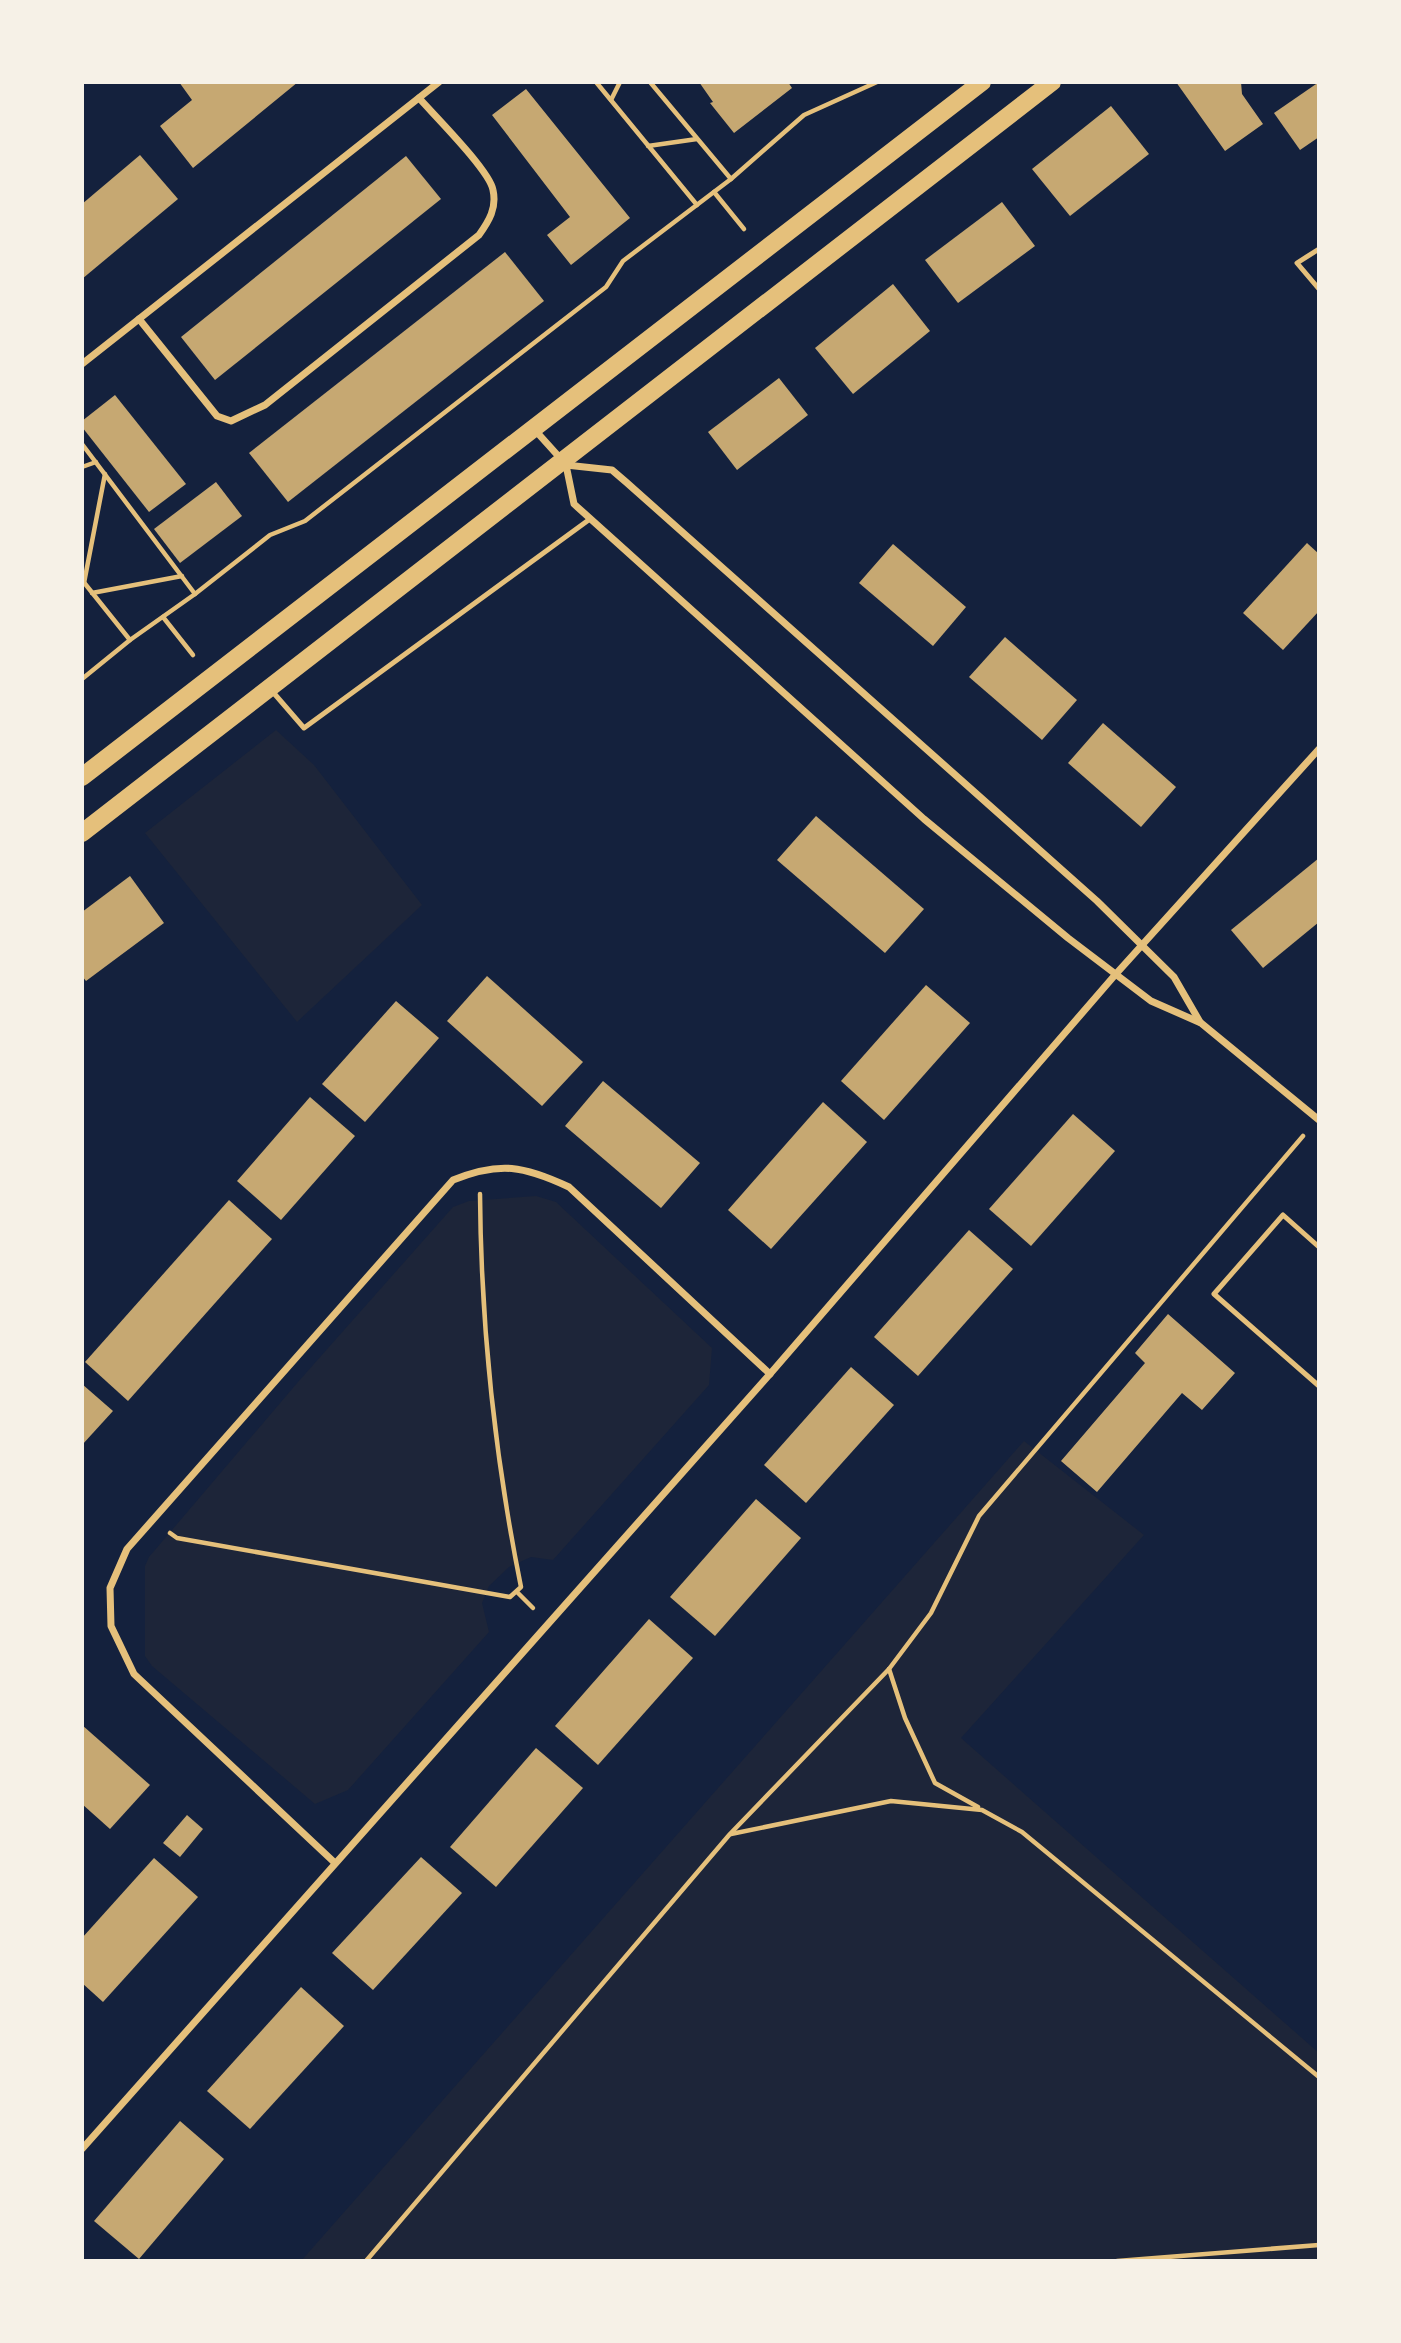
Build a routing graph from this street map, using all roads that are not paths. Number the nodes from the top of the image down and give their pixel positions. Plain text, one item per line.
1 (439, 82) edge
2 (982, 82) edge
3 (1052, 82) edge
4 (419, 98) junction
5 (1319, 249) edge
6 (1319, 289) edge
7 (139, 319) junction
8 (82, 364) edge
9 (533, 429) junction
10 (565, 463) junction
11 (590, 519) junction
12 (269, 687) junction
13 (1319, 749) edge
14 (82, 776) edge
15 (82, 833) edge
16 (1143, 944) junction
17 (1115, 975) junction
18 (1201, 1023) junction
19 (1318, 1120) edge
20 (1319, 1247) edge
21 (770, 1374) junction
22 (1319, 1386) edge
23 (335, 1863) junction
24 (82, 2149) edge

1 - 4 street
2 - 9 main road
3 - 10 main road
4 - 7 street
4 - 7 street
5 - 6 lane
7 - 8 street
9 - 10 street
9 - 14 main road
10 - 11 street
10 - 12 main road
10 - 16 street
11 - 12 lane
11 - 17 street
12 - 15 main road
13 - 16 street
16 - 17 street
16 - 18 street
17 - 18 street
17 - 21 street
18 - 19 street
20 - 22 lane
21 - 23 street
21 - 23 street
23 - 24 street

